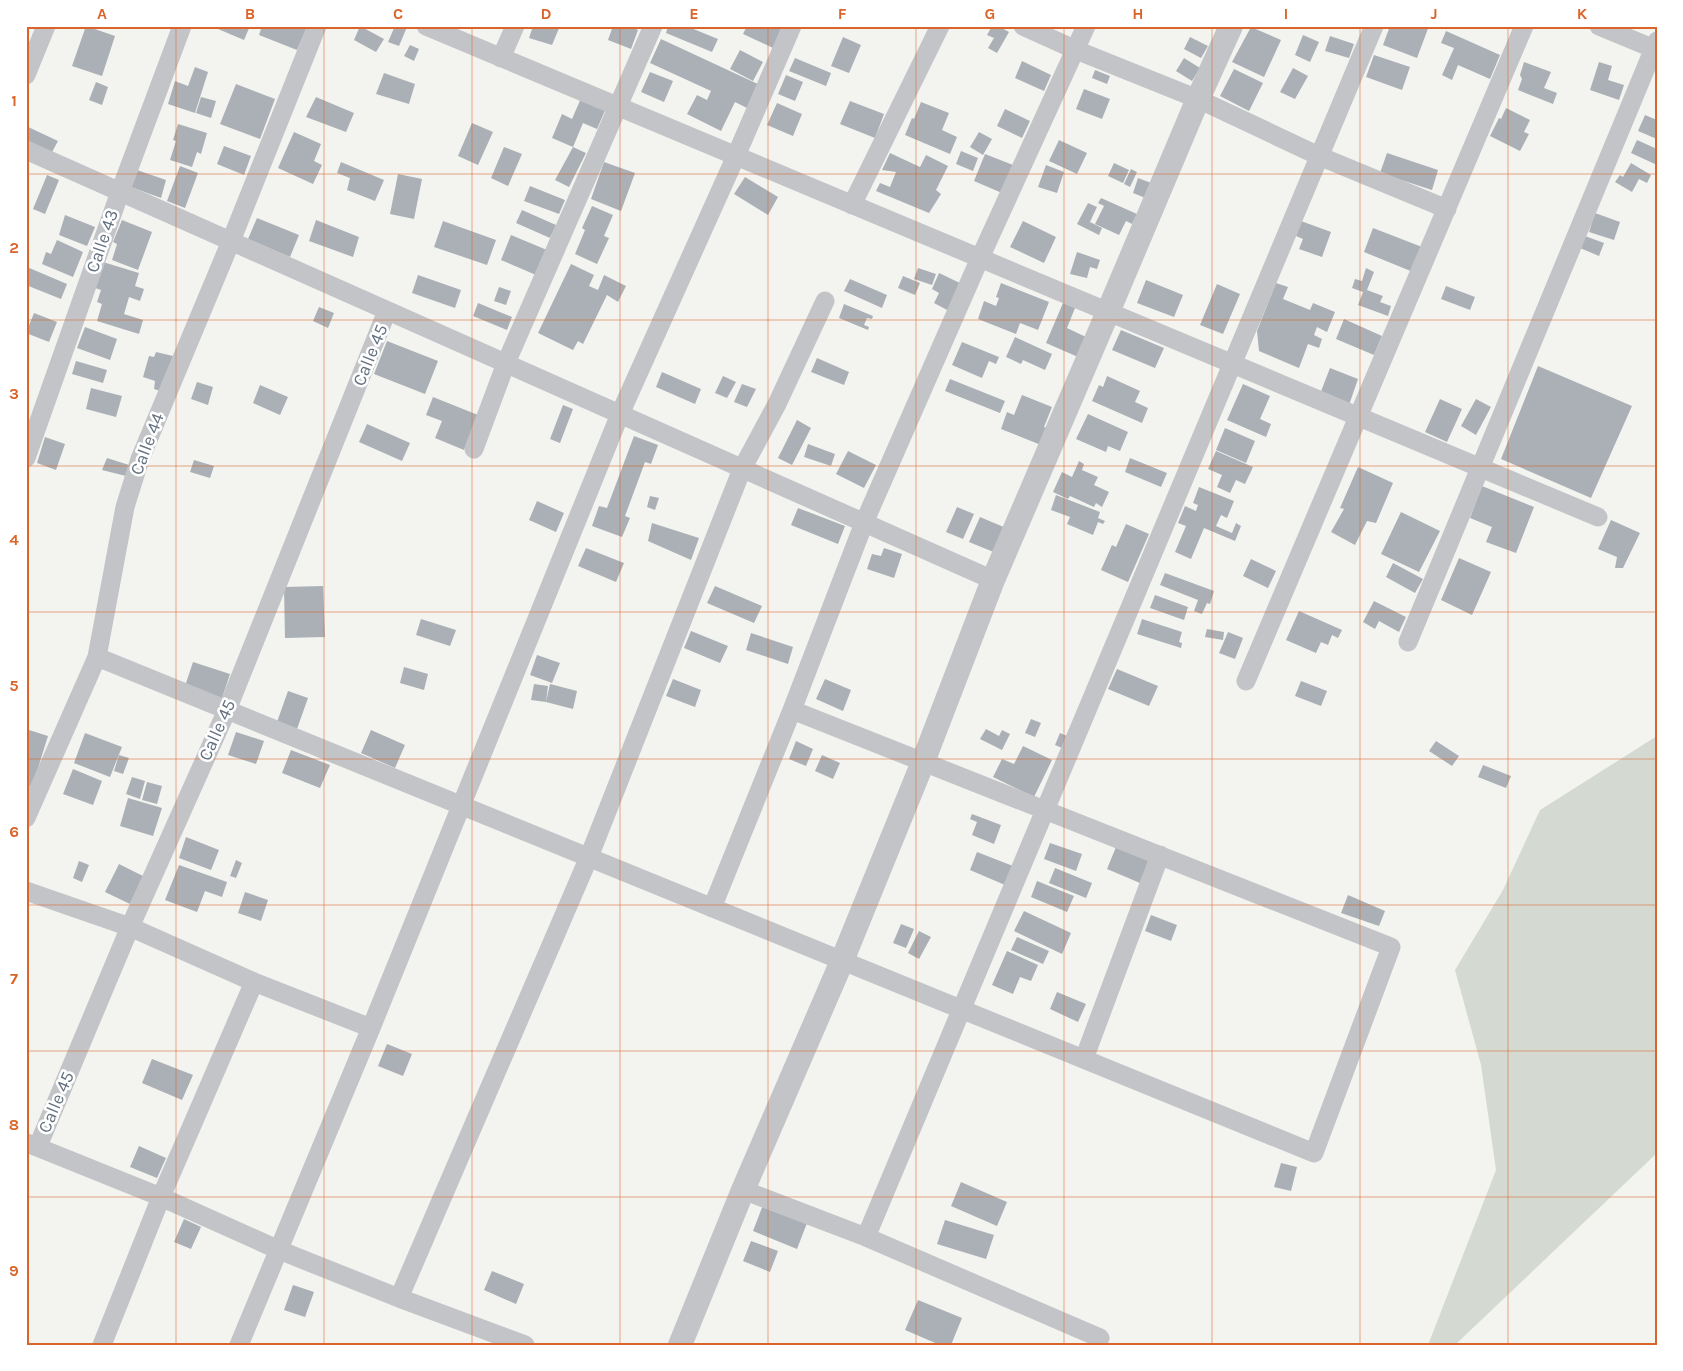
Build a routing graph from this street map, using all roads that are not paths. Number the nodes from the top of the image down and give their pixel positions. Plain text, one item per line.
1 (46, 26) edge
2 (182, 26) edge
3 (317, 26) edge
4 (426, 26) edge
5 (515, 26) edge
6 (653, 26) edge
7 (792, 26) edge
8 (940, 26) edge
9 (1023, 26) edge
10 (1086, 26) edge
11 (1231, 26) edge
12 (1374, 26) edge
13 (1524, 26) edge
14 (1599, 26) edge
15 (1656, 47) edge
16 (1076, 50) junction
17 (501, 58) junction
18 (26, 75) edge
19 (1198, 99) junction
20 (619, 107) junction
21 (26, 150) edge
22 (736, 156) junction
23 (1319, 156) junction
24 (120, 192) junction
25 (852, 205) junction
26 (1447, 209) junction
27 (231, 241) junction
28 (980, 258) junction
29 (826, 301) dead end
30 (387, 311) junction
31 (1108, 312) junction
32 (506, 363) junction
33 (1232, 364) junction
34 (620, 414) junction
35 (1358, 417) junction
36 (474, 449) dead end
37 (26, 458) edge
38 (1480, 468) junction
39 (742, 469) junction
40 (1598, 517) dead end
41 (864, 523) junction
42 (993, 580) junction
43 (1408, 642) dead end
44 (97, 657) junction
45 (1246, 681) dead end
46 (227, 710) junction
47 (792, 710) junction
48 (923, 762) junction
49 (462, 806) junction
50 (1045, 810) junction
51 (26, 818) edge
52 (1160, 855) junction
53 (589, 858) junction
54 (26, 891) edge
55 (712, 908) junction
56 (130, 927) junction
57 (842, 961) junction
58 (254, 982) junction
59 (961, 1009) junction
60 (371, 1028) junction
61 (1084, 1059) junction
62 (32, 1144) edge
63 (743, 1190) junction
64 (161, 1197) junction
65 (866, 1237) junction
66 (279, 1250) junction
67 (399, 1298) junction
68 (1100, 1338) dead end
69 (102, 1345) edge
70 (239, 1345) edge
71 (525, 1345) edge
72 (680, 1345) edge

1 - 18 street
2 - 24 street, Calle 43
3 - 27 street, Calle 44
4 - 17 street
5 - 17 street
6 - 20 street
7 - 22 street
8 - 25 street
9 - 16 street
10 - 16 street
11 - 19 street
12 - 23 street
13 - 26 street
14 - 15 street
15 - 38 street
16 - 19 street
16 - 28 street
17 - 20 street
19 - 23 street
19 - 31 street
20 - 22 street
20 - 32 street
21 - 24 street
22 - 25 street
22 - 34 street
23 - 26 street
23 - 33 street
24 - 27 street
24 - 37 street, Calle 43
25 - 28 street
26 - 35 street
27 - 30 street
27 - 44 street, Calle 44
28 - 31 street
28 - 41 street
29 - 39 street
30 - 32 street
30 - 46 street, Calle 45
31 - 33 street
31 - 42 street
32 - 34 street
32 - 36 street
33 - 35 street
33 - 50 street
34 - 39 street
34 - 49 street
35 - 38 street
35 - 45 street
38 - 40 street
38 - 43 street
39 - 41 street
39 - 53 street
41 - 42 street
41 - 47 street
42 - 48 street
44 - 46 street
44 - 51 street, Calle 44
46 - 49 street
46 - 56 street, Calle 45
47 - 48 street
47 - 55 street
48 - 50 street
48 - 57 street
49 - 53 street
49 - 60 street
50 - 52 street
50 - 59 street
52 - 61 street
52 - 61 street
53 - 55 street
53 - 67 street
54 - 56 street
55 - 57 street
56 - 58 street
56 - 62 street, Calle 45
57 - 59 street
57 - 63 street
58 - 60 street
58 - 64 street
59 - 61 street
59 - 65 street
60 - 66 street
62 - 64 street
63 - 65 street
63 - 72 street
64 - 66 street
64 - 69 street
65 - 68 street
66 - 67 street
66 - 70 street
67 - 71 street

